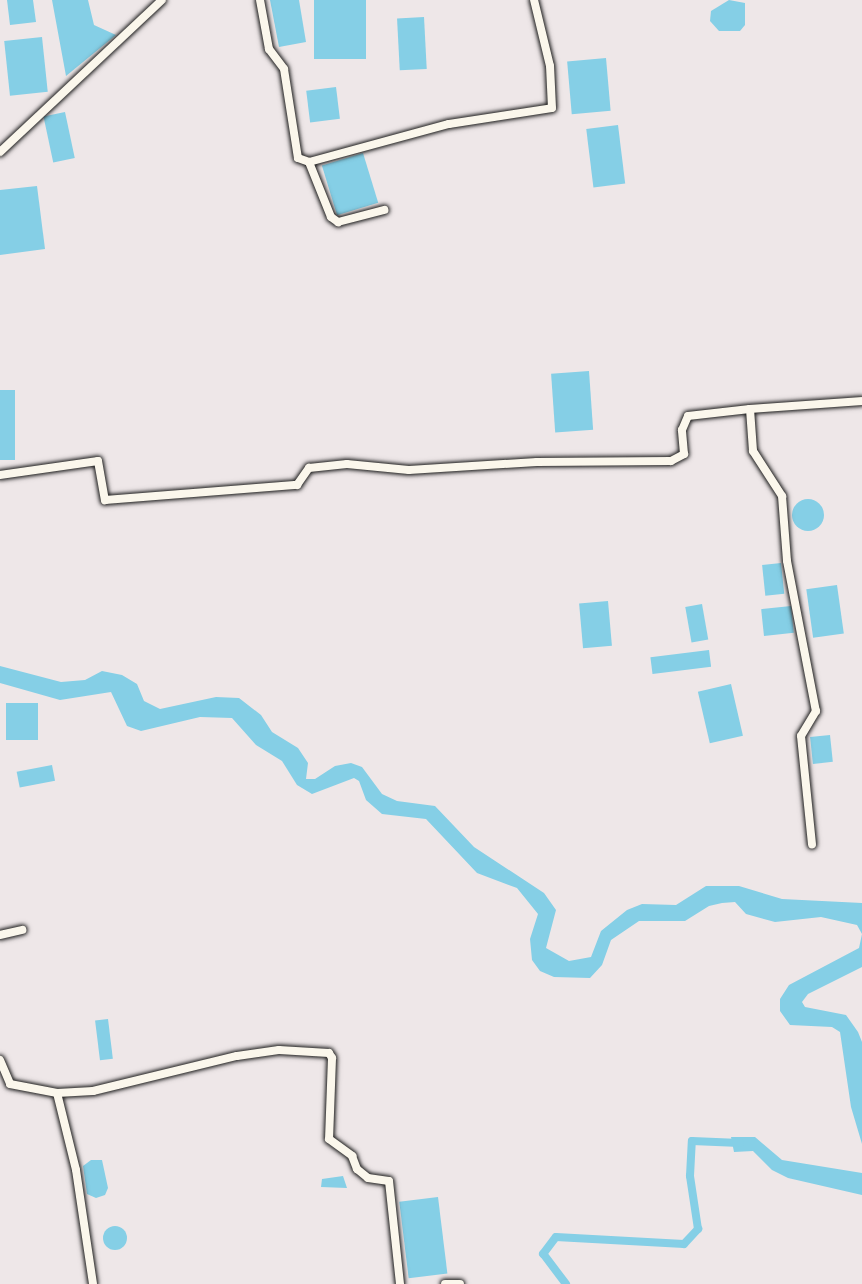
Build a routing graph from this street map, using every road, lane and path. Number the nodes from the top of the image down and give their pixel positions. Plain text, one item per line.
1 (162, 0) edge
2 (260, 0) edge
3 (534, 0) edge
4 (0, 152) edge
5 (309, 162) junction
6 (384, 210) dead end
7 (862, 401) edge
8 (750, 409) junction
9 (0, 475) edge
10 (812, 844) dead end
11 (22, 930) dead end
12 (0, 934) edge
13 (0, 1060) edge
14 (57, 1093) junction
15 (93, 1284) edge
16 (400, 1284) edge
17 (445, 1284) edge
18 (460, 1284) edge

1 - 4 street
2 - 5 street
3 - 5 street
5 - 6 street
7 - 8 street
8 - 9 street
8 - 10 street
11 - 12 street
13 - 14 street
14 - 15 street
14 - 16 street
17 - 18 street

